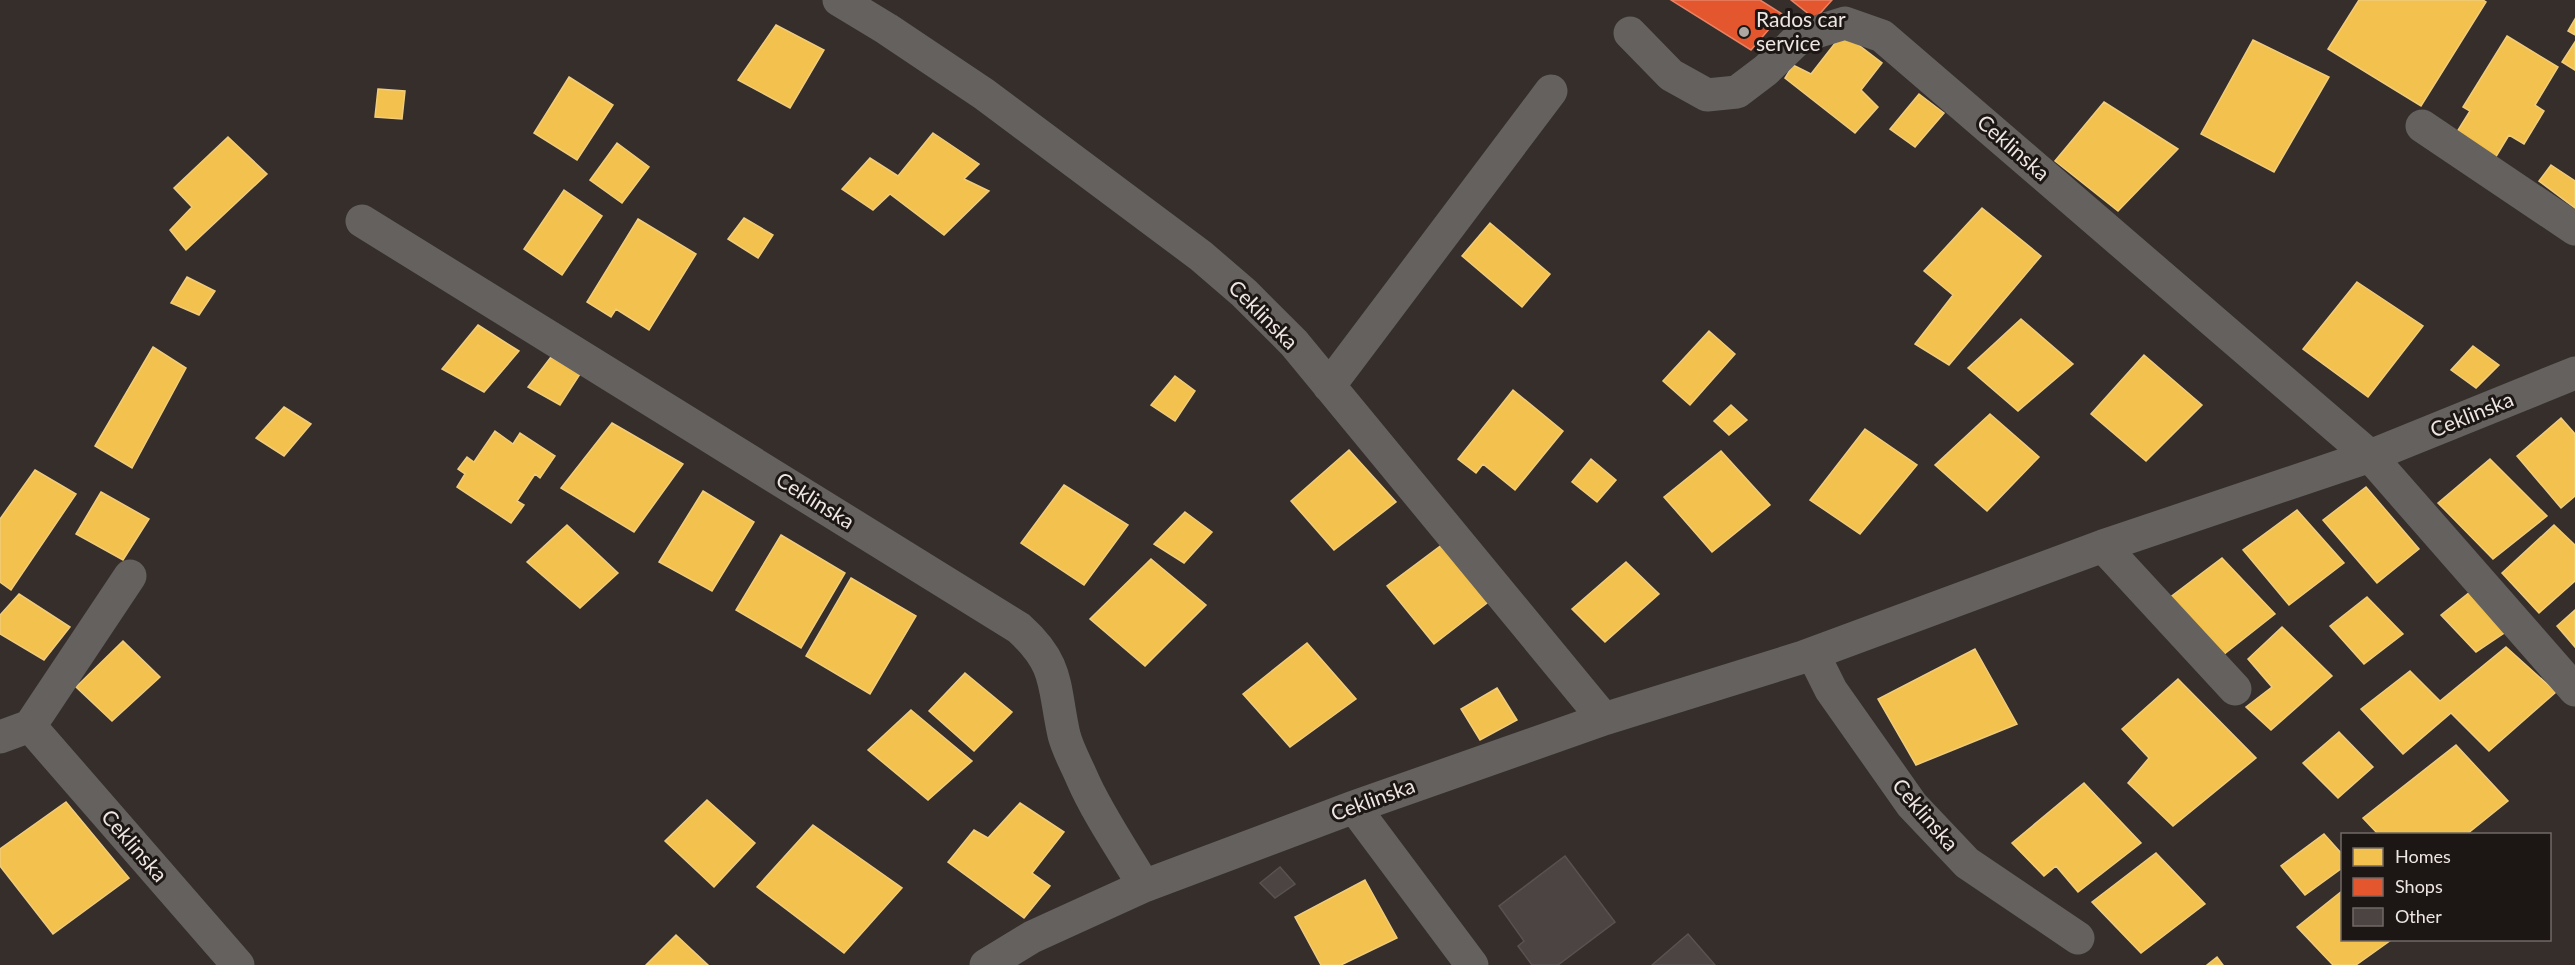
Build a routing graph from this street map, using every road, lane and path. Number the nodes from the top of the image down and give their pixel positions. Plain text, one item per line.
1 (839, 0) edge
2 (1630, 33) dead end
3 (1551, 91) dead end
4 (2422, 126) dead end
5 (362, 221) dead end
6 (2575, 230) edge
7 (2575, 373) edge
8 (1329, 386) junction
9 (2370, 456) junction
10 (2103, 546) junction
11 (130, 576) dead end
12 (1813, 654) junction
13 (2235, 689) dead end
14 (2575, 690) edge
15 (1604, 719) junction
16 (15, 731) edge
17 (1354, 807) junction
18 (1144, 886) junction
19 (2078, 938) dead end
20 (238, 965) edge
21 (986, 965) edge
22 (1472, 965) edge

1 - 8 street, Ceklinska
2 - 9 street, Ceklinska
3 - 8 street
4 - 6 street
5 - 18 street, Ceklinska
7 - 9 street, Ceklinska
8 - 15 street, Ceklinska
9 - 10 street, Ceklinska
9 - 14 street
10 - 12 street, Ceklinska
10 - 13 street
11 - 16 street
12 - 15 street, Ceklinska
12 - 19 street, Ceklinska
15 - 17 street, Ceklinska
16 - 20 street, Ceklinska
17 - 18 street, Ceklinska
17 - 22 street
18 - 21 street, Ceklinska

